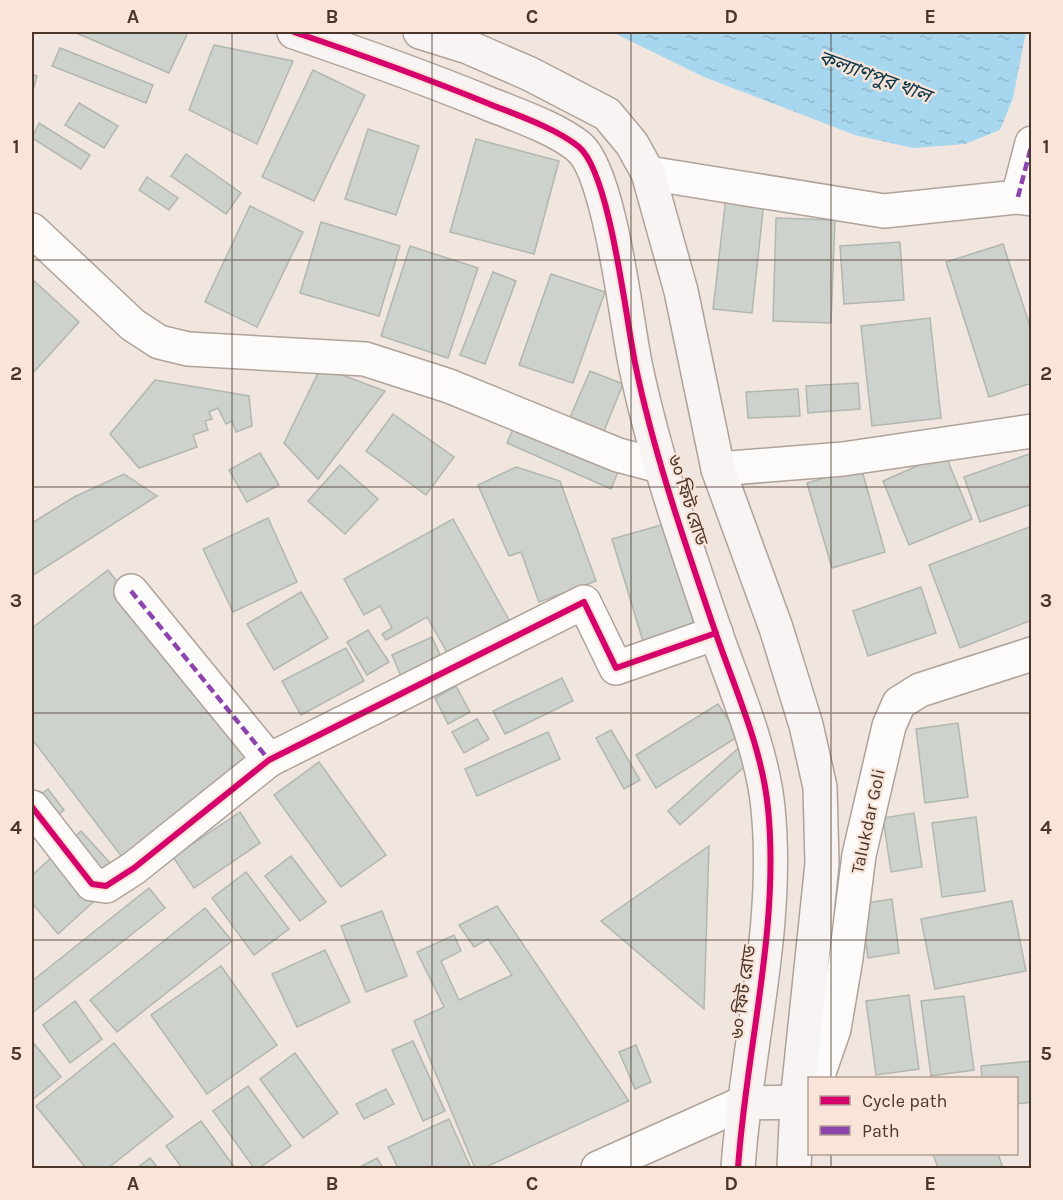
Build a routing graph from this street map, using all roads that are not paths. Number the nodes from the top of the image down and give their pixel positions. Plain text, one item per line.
1 (294, 32) edge
2 (420, 32) edge
3 (467, 39) edge
4 (607, 114) junction
5 (1032, 143) edge
6 (579, 147) junction
7 (648, 173) junction
8 (1025, 198) edge
9 (658, 207) junction
10 (608, 220) junction
11 (32, 230) edge
12 (1032, 430) edge
13 (660, 466) junction
14 (718, 469) junction
15 (131, 591) dead end
16 (716, 633) junction
17 (1032, 654) edge
18 (269, 759) junction
19 (32, 807) edge
20 (809, 1077) edge
21 (814, 1077) edge
22 (808, 1090) edge
23 (743, 1103) junction
24 (598, 1168) edge
25 (738, 1168) edge
26 (794, 1168) edge

1 - 6 street
2 - 3 street
3 - 4 street
4 - 6 street
4 - 7 street
5 - 8 street
6 - 10 street, ৬০ ফিট রোড
7 - 8 street
7 - 9 street
9 - 10 street
9 - 14 street
10 - 13 street, ৬০ ফিট রোড
11 - 13 street
12 - 14 street
13 - 16 street, ৬০ ফিট রোড
14 - 20 street
15 - 18 street
16 - 18 street
16 - 23 street, ৬০ ফিট রোড
17 - 21 street, Talukdar Goli
18 - 19 street
22 - 23 street
22 - 26 street
23 - 24 street
23 - 25 street, ৬০ ফিট রোড

